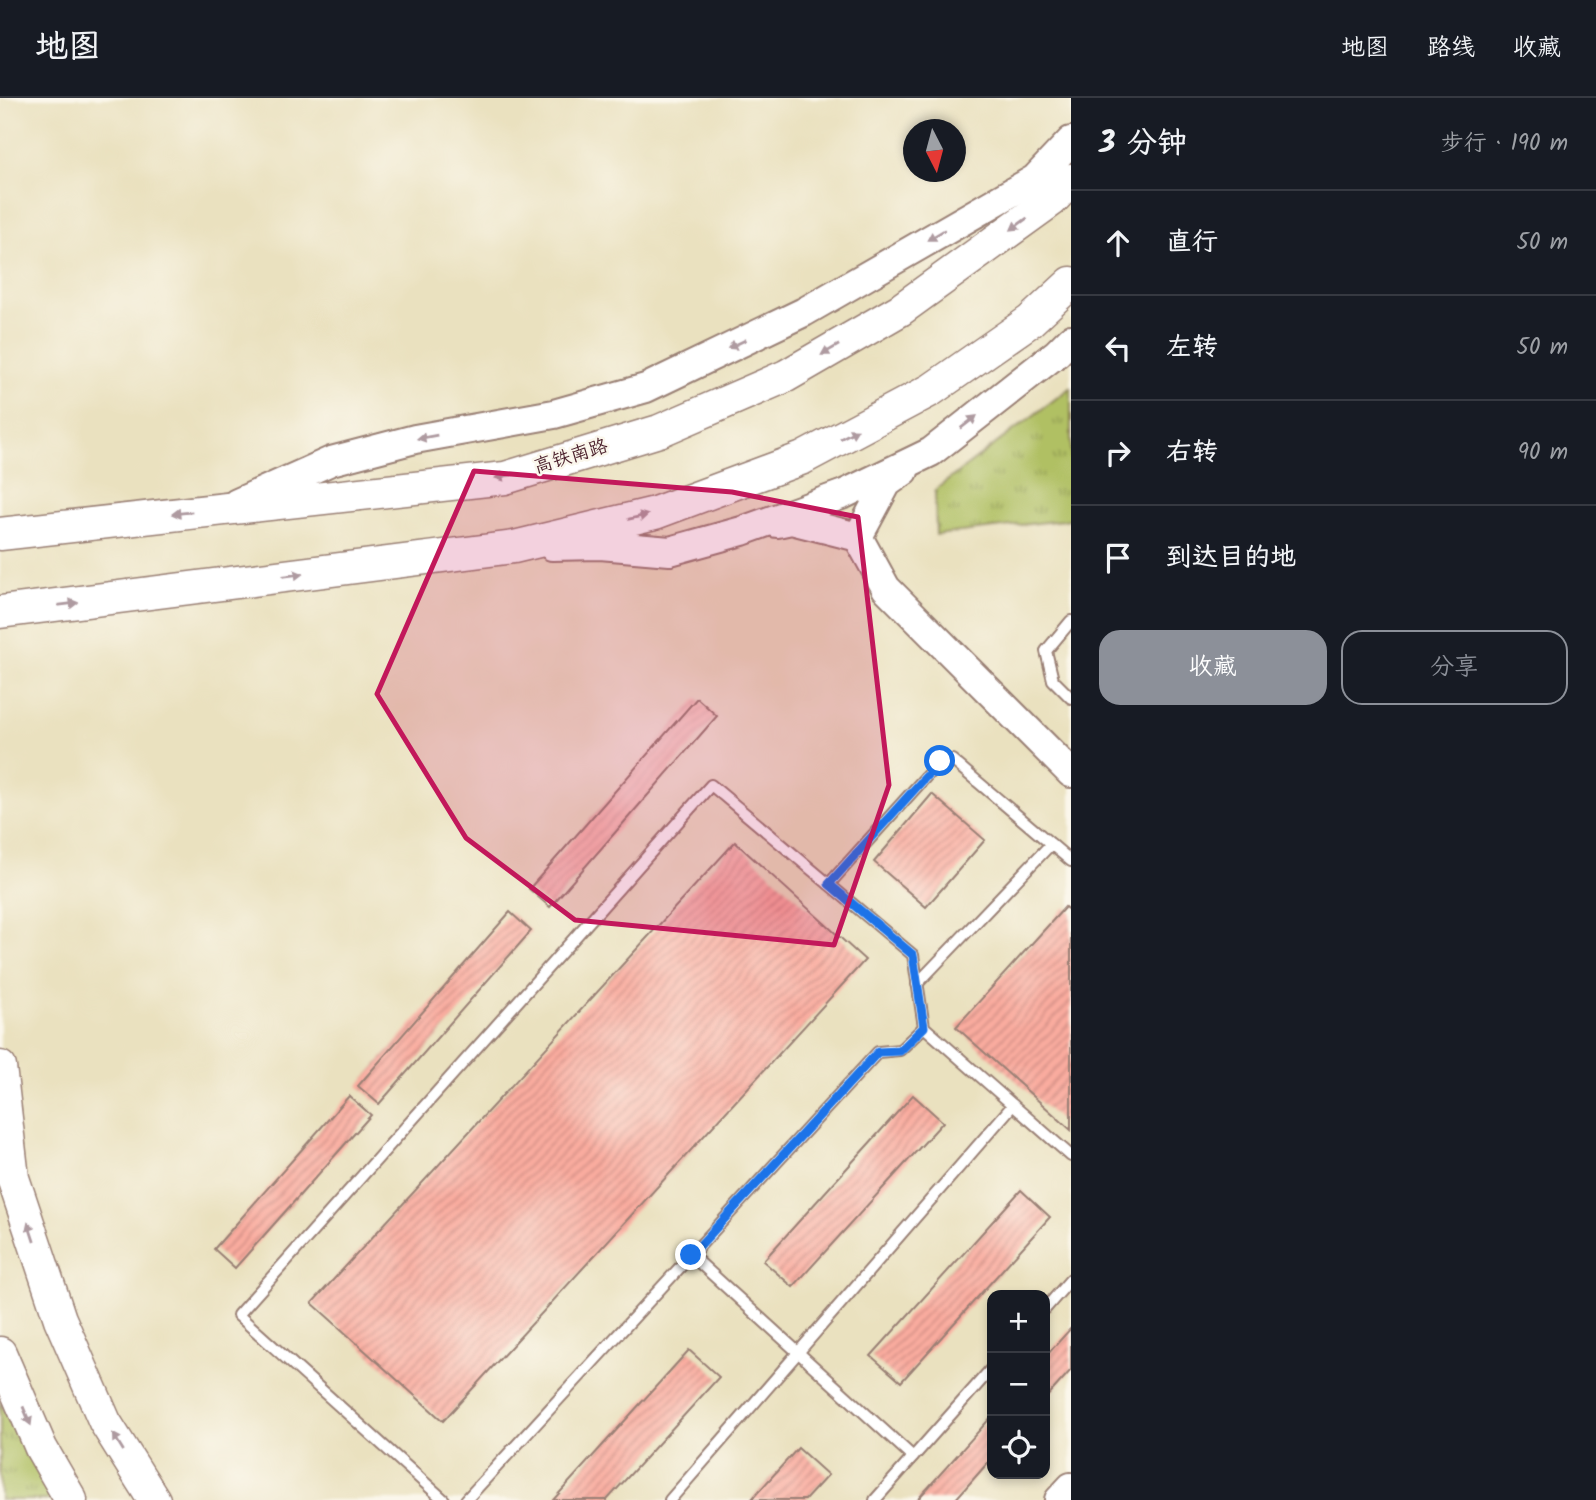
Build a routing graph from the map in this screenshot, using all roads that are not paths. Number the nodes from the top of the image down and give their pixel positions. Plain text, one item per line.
1 (1071, 141) edge
2 (1071, 161) edge
3 (1035, 179) junction
4 (1071, 180) edge
5 (1071, 283) edge
6 (1071, 340) edge
7 (931, 452) junction
8 (224, 509) junction
9 (742, 531) junction
10 (0, 534) edge
11 (858, 537) junction
12 (514, 547) junction
13 (0, 612) edge
14 (1071, 621) edge
15 (1071, 698) edge
16 (1071, 773) edge
17 (1051, 844) junction
18 (1071, 861) edge
19 (829, 884) junction
20 (918, 984) junction
21 (924, 1027) junction
22 (0, 1067) edge
23 (1013, 1105) junction
24 (1071, 1156) edge
25 (691, 1255) junction
26 (1071, 1279) edge
27 (1050, 1302) edge
28 (0, 1353) edge
29 (798, 1353) junction
30 (987, 1374) edge
31 (913, 1457) junction
32 (1071, 1487) edge
33 (71, 1500) edge
34 (154, 1500) edge
35 (444, 1500) edge
36 (466, 1500) edge
37 (670, 1500) edge
38 (874, 1500) edge
39 (1059, 1500) edge

1 - 3 street
2 - 3 street
3 -> 8 street
4 -> 8 main road, 高铁南路
12 -> 5 main road
7 -> 6 street
7 - 9 street
7 - 11 street
8 -> 10 main road, 高铁南路
9 - 11 street
9 - 12 street
11 - 16 street
13 -> 12 main road
14 - 15 lane
17 - 18 lane
17 - 19 lane
17 - 20 lane
19 - 20 lane
19 - 35 lane
20 - 21 lane
21 - 23 lane
21 - 25 lane
34 -> 22 main road
23 - 24 lane
23 - 29 lane
25 - 29 lane
25 - 36 lane
26 - 27 lane
28 -> 33 main road
29 - 31 lane
29 - 37 lane
30 - 31 lane
31 - 38 lane
32 - 39 street

